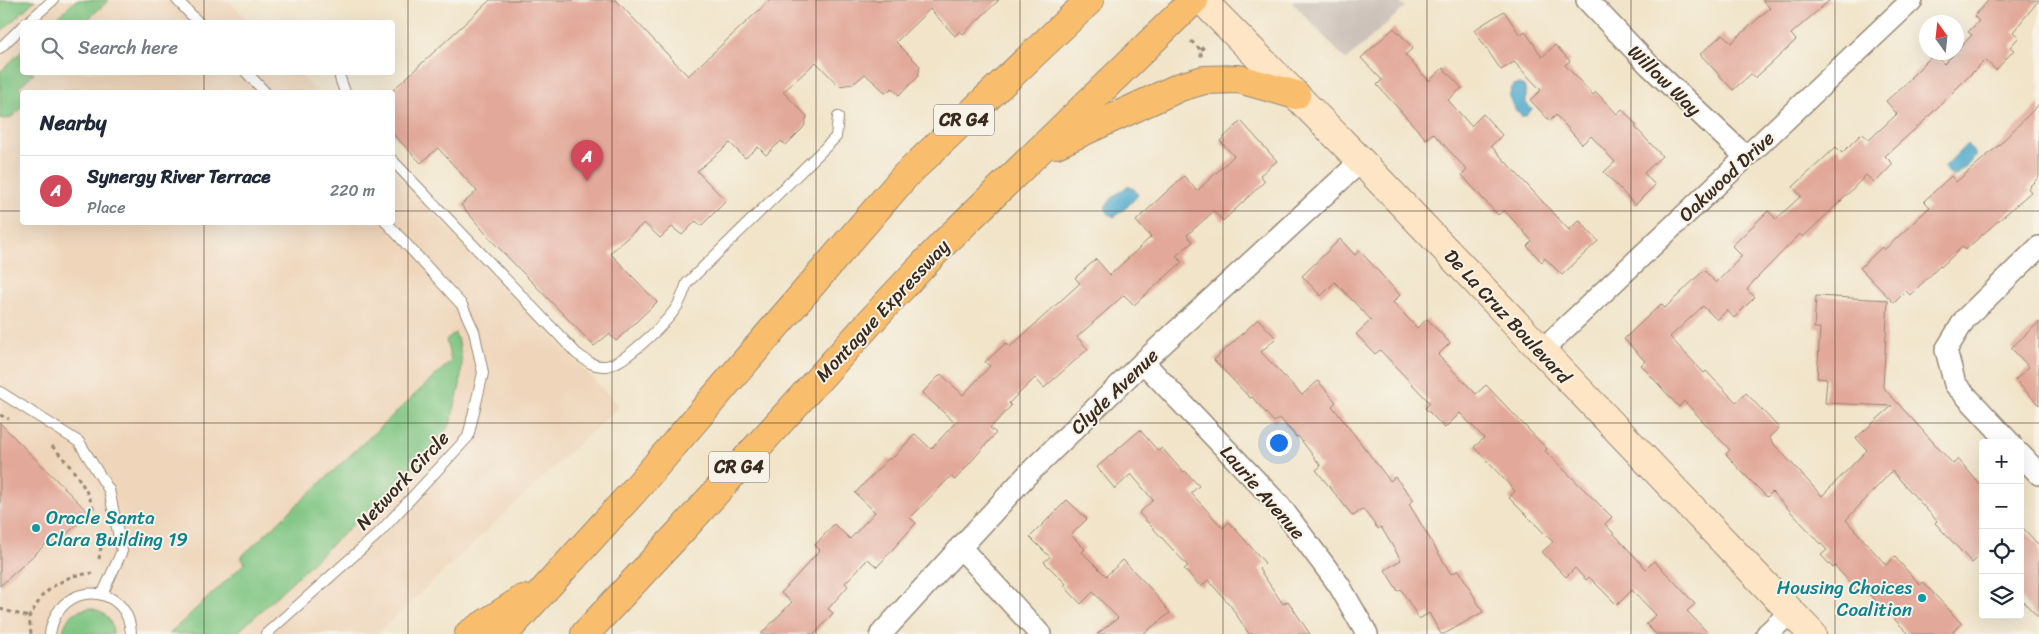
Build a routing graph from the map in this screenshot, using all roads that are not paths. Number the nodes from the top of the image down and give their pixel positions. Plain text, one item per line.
1 (53, 0) edge
2 (177, 0) edge
3 (1090, 0) edge
4 (1194, 0) edge
5 (1202, 0) edge
6 (1587, 0) edge
7 (1912, 0) edge
8 (30, 20) edge
9 (196, 20) edge
10 (20, 29) edge
11 (0, 48) edge
12 (249, 75) edge
13 (340, 78) dead end
14 (263, 90) edge
15 (345, 90) edge
16 (1296, 95) junction
17 (838, 117) dead end
18 (1038, 152) junction
19 (1746, 157) junction
20 (1362, 161) junction
21 (395, 163) edge
22 (389, 225) edge
23 (2039, 247) edge
24 (1540, 351) junction
25 (1143, 362) junction
26 (0, 392) edge
27 (2006, 439) edge
28 (2024, 458) edge
29 (2039, 474) edge
30 (960, 547) junction
31 (556, 578) junction
32 (102, 595) junction
33 (1791, 612) junction
34 (50, 634) edge
35 (131, 634) edge
36 (266, 634) edge
37 (469, 634) edge
38 (504, 634) edge
39 (585, 634) edge
40 (881, 634) edge
41 (1040, 634) edge
42 (1368, 634) edge
43 (1767, 634) edge
44 (1812, 634) edge

1 - 8 lane
2 - 9 lane
3 - 31 highway, CR G4
4 - 18 highway, Montague Expressway / CR G4
5 - 16 main road, De La Cruz Boulevard
6 - 19 street, Willow Way
7 - 19 street, Oakwood Drive
10 - 11 lane
12 - 14 lane
13 - 15 lane
16 - 18 highway
16 - 20 main road, De La Cruz Boulevard
17 - 21 lane
18 - 39 highway, Montague Expressway / CR G4
19 - 24 street, Oakwood Drive
20 - 24 main road, De La Cruz Boulevard
20 - 25 street, Clyde Avenue
22 - 36 lane, Network Circle
23 - 27 street
24 - 33 main road, De La Cruz Boulevard
25 - 30 street, Clyde Avenue
25 - 42 street, Laurie Avenue
26 - 32 lane
28 - 29 street
30 - 40 street, Clyde Avenue
30 - 41 street
31 - 37 highway
31 - 38 highway, CR G4
32 - 34 lane
32 - 35 lane
33 - 43 street
33 - 44 main road, De La Cruz Boulevard

